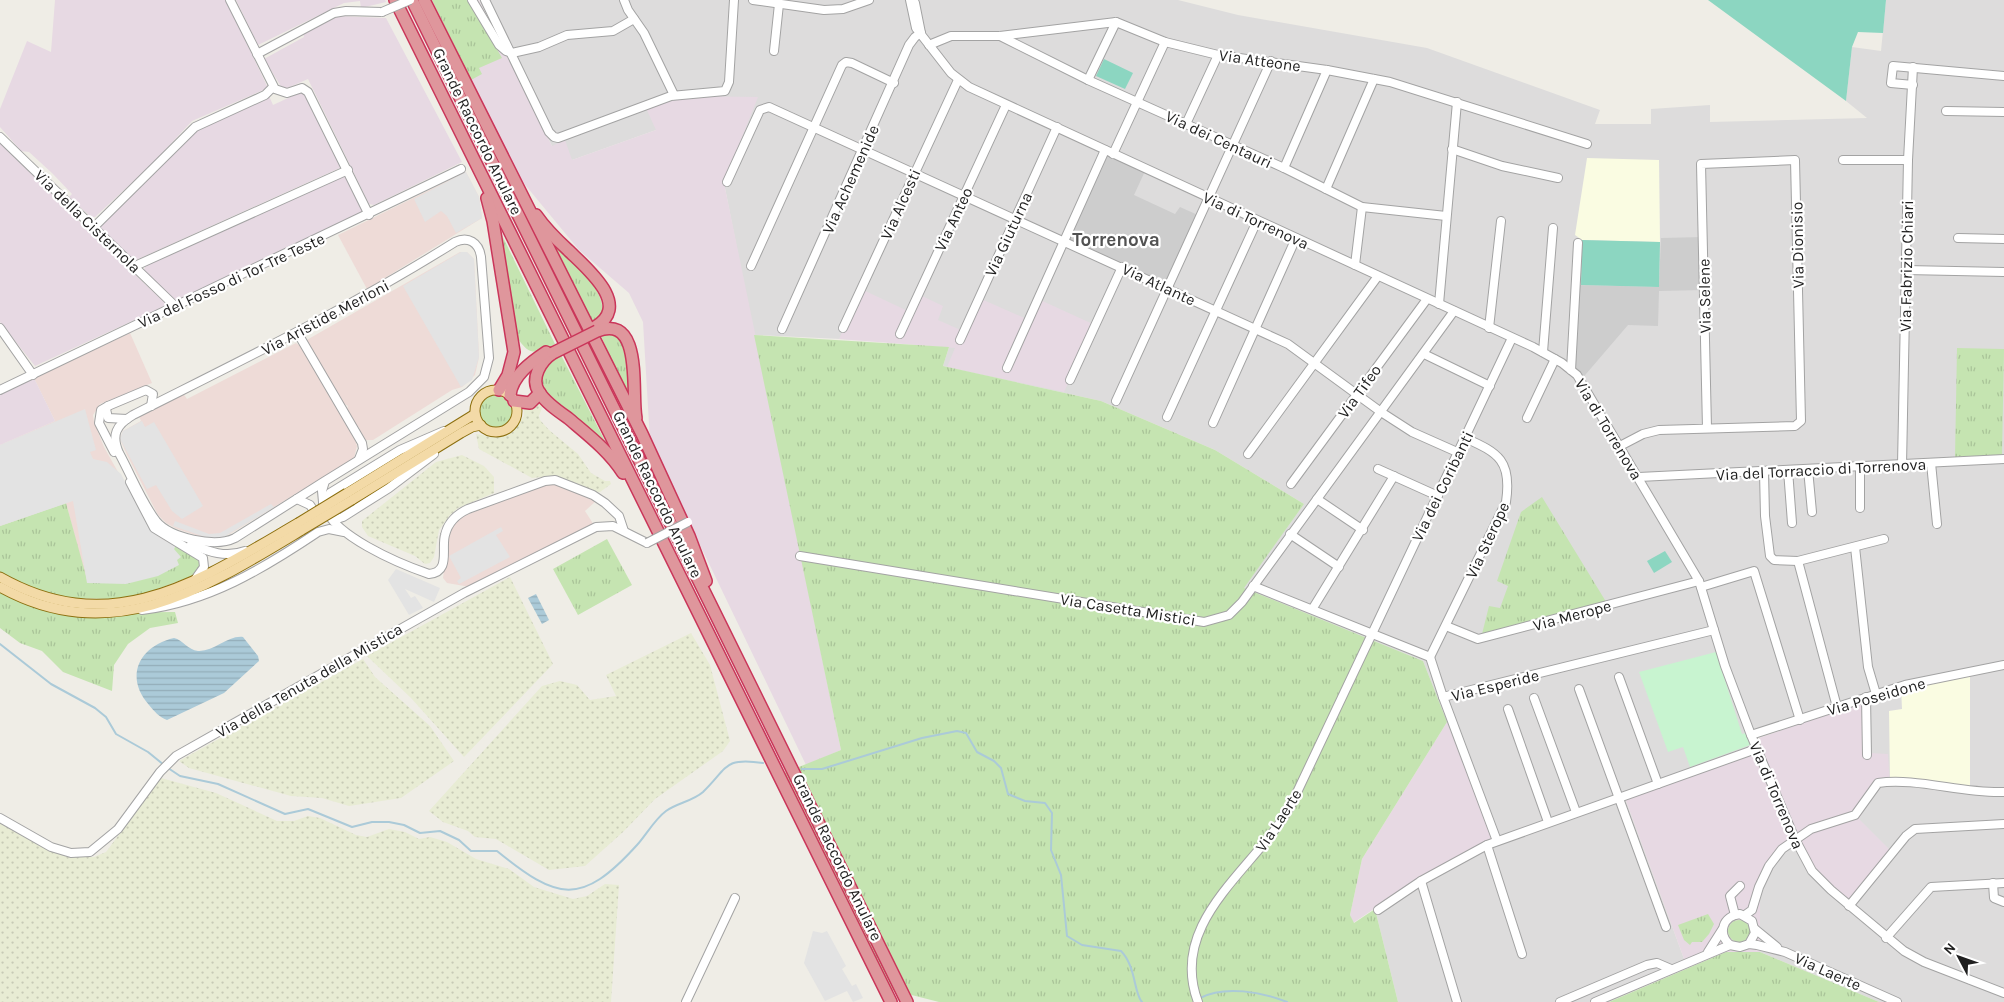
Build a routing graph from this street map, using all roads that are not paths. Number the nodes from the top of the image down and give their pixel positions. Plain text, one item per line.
1 (230, 0) edge
2 (395, 0) edge
3 (411, 0) edge
4 (424, 0) edge
5 (472, 0) edge
6 (485, 0) edge
7 (624, 0) edge
8 (734, 0) edge
9 (753, 0) edge
10 (869, 0) edge
11 (910, 0) edge
12 (915, 0) edge
13 (779, 4) junction
14 (634, 19) junction
15 (1116, 22) junction
16 (921, 33) junction
17 (1000, 36) junction
18 (1166, 42) junction
19 (929, 45) junction
20 (774, 51) dead end
21 (509, 52) junction
22 (257, 54) junction
23 (1218, 54) junction
24 (1271, 61) junction
25 (1914, 67) junction
26 (1326, 70) junction
27 (2004, 76) edge
28 (1374, 78) junction
29 (958, 80) junction
30 (1088, 80) junction
31 (894, 83) junction
32 (1912, 84) junction
33 (273, 87) junction
34 (674, 95) junction
35 (1138, 102) junction
36 (1456, 102) junction
37 (1006, 105) junction
38 (1946, 111) dead end
39 (2004, 112) edge
40 (1186, 124) junction
41 (813, 127) junction
42 (1057, 128) junction
43 (0, 137) edge
44 (1587, 144) dead end
45 (1232, 145) junction
46 (864, 149) junction
47 (1105, 150) junction
48 (1452, 150) junction
49 (1113, 154) junction
50 (1843, 160) dead end
51 (1908, 160) junction
52 (1701, 164) joint
53 (1284, 168) junction
54 (462, 169) dead end
55 (479, 169) junction
56 (348, 170) junction
57 (509, 172) junction
58 (913, 173) junction
59 (1558, 178) dead end
60 (727, 182) dead end
61 (1326, 189) junction
62 (964, 195) junction
63 (1209, 198) junction
64 (1362, 207) junction
65 (369, 215) junction
66 (1446, 216) junction
67 (1015, 218) junction
68 (1257, 221) junction
69 (1501, 221) dead end
70 (94, 227) junction
71 (1554, 228) dead end
72 (1296, 238) junction
73 (1958, 238) dead end
74 (2004, 239) edge
75 (1064, 241) junction
76 (1578, 243) dead end
77 (135, 266) junction
78 (751, 266) dead end
79 (1355, 266) junction
80 (1122, 267) junction
81 (1906, 270) junction
82 (2004, 272) edge
83 (1378, 276) junction
84 (1168, 288) junction
85 (1427, 299) junction
86 (1439, 304) junction
87 (175, 306) junction
88 (1215, 310) junction
89 (1454, 310) junction
90 (1255, 327) junction
91 (0, 328) edge
92 (843, 328) dead end
93 (1489, 328) junction
94 (596, 329) junction
95 (782, 329) dead end
96 (297, 332) junction
97 (900, 334) dead end
98 (1512, 338) junction
99 (960, 340) dead end
100 (553, 350) junction
101 (1543, 352) junction
102 (1424, 354) junction
103 (1555, 359) junction
104 (1314, 363) junction
105 (1007, 368) dead end
106 (1571, 370) junction
107 (34, 375) junction
108 (1070, 380) dead end
109 (1490, 386) junction
110 (0, 390) edge
111 (499, 390) junction
112 (540, 393) junction
113 (1356, 394) junction
114 (512, 398) junction
115 (1116, 401) dead end
116 (108, 406) junction
117 (152, 406) junction
118 (1381, 412) junction
119 (475, 414) junction
120 (1167, 417) dead end
121 (1527, 418) dead end
122 (127, 419) junction
123 (1213, 423) dead end
124 (481, 425) junction
125 (1707, 428) junction
126 (460, 429) junction
127 (642, 434) junction
128 (1465, 438) junction
129 (1620, 446) junction
130 (1457, 452) junction
131 (1248, 454) dead end
132 (359, 460) junction
133 (2004, 460) edge
134 (1931, 463) junction
135 (1902, 465) junction
136 (1860, 466) junction
137 (1378, 469) dead end
138 (1808, 469) junction
139 (1788, 470) junction
140 (1764, 472) junction
141 (1394, 476) junction
142 (1639, 478) junction
143 (326, 481) junction
144 (1291, 484) dead end
145 (1438, 496) junction
146 (297, 499) junction
147 (1317, 499) junction
148 (323, 502) junction
149 (644, 504) junction
150 (1860, 508) dead end
151 (353, 511) junction
152 (1812, 512) dead end
153 (329, 516) junction
154 (157, 522) junction
155 (688, 522) dead end
156 (1792, 523) dead end
157 (1938, 524) dead end
158 (298, 527) junction
159 (1363, 530) junction
160 (624, 531) junction
161 (318, 532) junction
162 (345, 532) junction
163 (1290, 534) junction
164 (1884, 539) dead end
165 (1855, 547) junction
166 (800, 556) dead end
167 (1798, 561) junction
168 (1339, 567) junction
169 (0, 577) edge
170 (1700, 584) junction
171 (1253, 586) junction
172 (0, 588) edge
173 (178, 588) junction
174 (1314, 608) junction
175 (120, 613) junction
176 (1446, 626) junction
177 (722, 628) junction
178 (1714, 630) junction
179 (1372, 634) junction
180 (1430, 657) junction
181 (2004, 665) edge
182 (1619, 677) dead end
183 (1579, 689) dead end
184 (1876, 694) junction
185 (1444, 697) junction
186 (1866, 697) junction
187 (1534, 698) dead end
188 (1837, 707) junction
189 (1508, 709) dead end
190 (1800, 720) junction
191 (1751, 734) junction
192 (1756, 749) junction
193 (1867, 755) dead end
194 (1658, 784) junction
195 (2004, 792) edge
196 (1619, 797) junction
197 (1576, 812) junction
198 (0, 818) edge
199 (1548, 822) junction
200 (2004, 824) edge
201 (1795, 839) junction
202 (1497, 841) junction
203 (1487, 845) junction
204 (1421, 881) junction
205 (1993, 883) junction
206 (2004, 883) edge
207 (1740, 886) dead end
208 (735, 898) dead end
209 (2004, 902) edge
210 (1849, 906) junction
211 (1378, 910) dead end
212 (1735, 915) junction
213 (1745, 916) junction
214 (1666, 927) dead end
215 (1723, 929) junction
216 (1755, 929) junction
217 (1886, 938) junction
218 (1749, 944) junction
219 (1730, 945) junction
220 (1786, 952) junction
221 (1706, 953) junction
222 (1522, 954) dead end
223 (1671, 969) junction
224 (2004, 993) edge
225 (686, 1002) edge
226 (891, 1002) edge
227 (907, 1002) edge
228 (1198, 1002) edge
229 (1456, 1002) edge
230 (1560, 1002) edge
231 (1595, 1002) edge
232 (1897, 1002) edge

1 - 22 street
2 - 55 highway, Grande Raccordo Anulare
3 - 22 street, bridge
3 - 177 highway, Grande Raccordo Anulare
4 - 57 highway
5 - 21 street
6 - 21 street
7 - 14 street
8 - 34 street
9 - 13 street
10 - 13 street
11 - 16 street, Via di Torrenova
12 - 16 street, Via di Torrenova
13 - 20 street
14 - 21 street
14 - 34 street
15 - 17 street, Via Atteone
15 - 18 street, Via Atteone
15 - 30 street
16 - 19 street, Via di Torrenova
16 - 31 street, Via Achemenide
17 - 19 street, Via Atteone
17 - 30 street, Via dei Centauri
18 - 23 street, Via Atteone
18 - 35 street
19 - 29 street, Via di Torrenova
21 - 34 street
22 - 33 street
23 - 24 street, Via Atteone
23 - 40 street
24 - 26 street, Via Atteone
24 - 45 street
25 - 27 street
25 - 32 street, Via Fabrizio Chiari
25 - 32 street
26 - 28 street, Via Atteone
26 - 53 street
28 - 36 street, Via Atteone
28 - 61 street
29 - 37 street, Via di Torrenova
29 - 58 street, Via Alcesti
30 - 35 street, Via dei Centauri
31 - 41 street
31 - 46 street, Via Achemenide
32 - 51 street, Via Fabrizio Chiari
33 - 56 street
33 - 70 street
35 - 40 street, Via dei Centauri
35 - 49 street
36 - 44 street, Via Atteone
36 - 48 street
37 - 42 street, Via di Torrenova
37 - 62 street, Via Anteo
38 - 39 street
40 - 45 street, Via dei Centauri
41 - 46 street, Via Atlante
41 - 60 street, Via Atlante
41 - 78 street
42 - 47 street, Via di Torrenova
42 - 67 street, Via Giuturna
43 - 70 street, Via della Cisternola
45 - 53 street, Via dei Centauri
45 - 63 street
46 - 58 street, Via Atlante
46 - 95 street, Via Achemenide
47 - 49 street, Via di Torrenova
47 - 75 street
48 - 59 street
48 - 66 street
49 - 63 street, Via di Torrenova
50 - 51 street
51 - 81 street, Via Fabrizio Chiari
52 - 125 street, Via Selene
52 - 125 street, Via Dionisio
53 - 61 street, Via dei Centauri
54 - 65 street, Via del Fosso di Tor Tre Teste
55 - 111 highway
55 - 149 highway, Grande Raccordo Anulare
56 - 65 street
56 - 77 street
57 - 94 highway
57 - 127 highway
58 - 62 street, Via Atlante
58 - 92 street, Via Alcesti
61 - 64 street, Via dei Centauri
62 - 67 street, Via Atlante
62 - 97 street, Via Anteo
63 - 68 street, Via di Torrenova
63 - 84 street
64 - 66 street, Via dei Centauri
64 - 79 street
65 - 87 street, Via del Fosso di Tor Tre Teste
66 - 86 street
67 - 75 street, Via Atlante
67 - 99 street, Via Giuturna
68 - 72 street, Via di Torrenova
68 - 88 street
69 - 93 street
70 - 77 street, Via della Cisternola
71 - 101 street
72 - 79 street, Via di Torrenova
72 - 90 street
73 - 74 street
75 - 80 street, Via Atlante
75 - 105 street
76 - 106 street
77 - 87 street, Via della Cisternola
79 - 83 street, Via di Torrenova
80 - 84 street, Via Atlante
80 - 108 street
81 - 82 street
81 - 135 street, Via Fabrizio Chiari
83 - 85 street, Via di Torrenova
83 - 104 street
84 - 88 street, Via Atlante
84 - 115 street
85 - 86 street, Via di Torrenova
85 - 113 street, Via Tifeo
86 - 89 street, Via di Torrenova
87 - 107 street, Via del Fosso di Tor Tre Teste
88 - 90 street, Via Atlante
88 - 120 street
89 - 93 street, Via di Torrenova
89 - 102 street, Via Casetta Mistici
90 - 104 street, Via Atlante
90 - 123 street
91 - 107 street
93 - 98 street, Via di Torrenova
94 - 100 highway, bridge
94 - 127 highway
96 - 117 street, Via Aristide Merloni
96 - 132 street
96 - 132 street, Via Aristide Merloni
98 - 101 street, Via di Torrenova
98 - 109 street, Via dei Coribanti
100 - 112 highway
100 - 114 highway
101 - 103 street, Via di Torrenova
102 - 109 street
102 - 118 street, Via Casetta Mistici
103 - 106 street, Via di Torrenova
103 - 121 street
104 - 113 street, Via Atlante
104 - 131 street
106 - 129 street, Via di Torrenova
107 - 110 street, Via del Fosso di Tor Tre Teste
109 - 128 street, Via dei Coribanti
111 - 114 main road
111 - 119 main road
112 - 114 highway
112 - 149 highway
113 - 118 street, Via Atlante
113 - 144 street, Via Tifeo
114 - 124 main road
116 - 117 street
116 - 122 street
116 - 173 street
117 - 122 street, Via Aristide Merloni
118 - 130 street, Via Atlante
118 - 147 street, Via Casetta Mistici
119 - 124 main road
119 - 126 main road
122 - 154 street
124 - 126 main road
125 - 129 street
126 - 148 street
126 - 151 street
126 - 158 main road, bridge
127 - 177 highway
128 - 130 street, Via dei Coribanti
128 - 176 street, Via Sterope
129 - 142 street, Via di Torrenova
130 - 145 street, Via dei Coribanti
132 - 143 street, Via Aristide Merloni
133 - 134 street, Via del Torraccio di Torrenova
134 - 135 street, Via del Torraccio di Torrenova
134 - 157 street
135 - 136 street, Via del Torraccio di Torrenova
136 - 138 street, Via del Torraccio di Torrenova
136 - 150 street
137 - 141 street
138 - 139 street, Via del Torraccio di Torrenova
138 - 152 street
139 - 140 street, Via del Torraccio di Torrenova
139 - 156 street
140 - 142 street, Via del Torraccio di Torrenova
140 - 167 street
141 - 145 street
141 - 159 street
142 - 170 street, Via di Torrenova
143 - 146 street, Via Aristide Merloni
143 - 148 street
145 - 179 street, Via dei Coribanti
146 - 154 street, Via Aristide Merloni
146 - 161 street
147 - 159 street
147 - 163 street, Via Casetta Mistici
148 - 153 street
149 - 226 highway, Grande Raccordo Anulare
151 - 153 street
151 - 162 street
153 - 162 street
154 - 158 street
155 - 160 street, Via della Tenuta della Mistica, bridge
158 - 173 main road
158 - 175 main road
159 - 168 street
160 - 162 street
160 - 198 street, Via della Tenuta della Mistica
161 - 162 street
161 - 175 street
163 - 168 street
163 - 171 street, Via Casetta Mistici
164 - 165 street
165 - 167 street
165 - 184 street
166 - 171 street, Via Casetta Mistici
167 - 188 street
168 - 174 street
169 - 173 main road
170 - 176 street, Via Merope
170 - 178 street, Via di Torrenova
170 - 190 street, Via Merope
171 - 174 street
172 - 175 main road
174 - 179 street
176 - 180 street, Via Sterope
177 - 227 highway, Grande Raccordo Anulare
178 - 185 street, Via Esperide
178 - 191 street, Via di Torrenova
179 - 180 street
179 - 228 street, Via Laerte
180 - 185 street, Via Esperide
181 - 184 street, Via Poseidone
182 - 194 street
183 - 196 street
184 - 186 street, Via Poseidone
185 - 202 street
186 - 188 street, Via Poseidone
186 - 193 street
187 - 197 street
188 - 190 street, Via Poseidone
189 - 199 street
190 - 191 street, Via Poseidone
191 - 192 street, Via di Torrenova
192 - 194 street
192 - 201 street, Via di Torrenova
194 - 196 street
195 - 201 street
196 - 197 street
196 - 214 street
197 - 199 street
199 - 202 street
200 - 210 street
201 - 210 street, Via di Torrenova
201 - 213 street
202 - 203 street
203 - 204 street
203 - 222 street
204 - 211 street
204 - 229 street
205 - 206 street
205 - 209 street
205 - 217 street
207 - 212 street
208 - 225 street
210 - 217 street, Via di Torrenova
212 - 213 street
212 - 215 street
213 - 216 street
215 - 219 street
215 - 221 street
216 - 218 street
216 - 220 street, Via Laerte
217 - 224 street, Via di Torrenova
218 - 219 street
218 - 220 street, Via Laerte
219 - 221 street
220 - 232 street, Via Laerte
221 - 223 street
223 - 230 street
223 - 231 street

